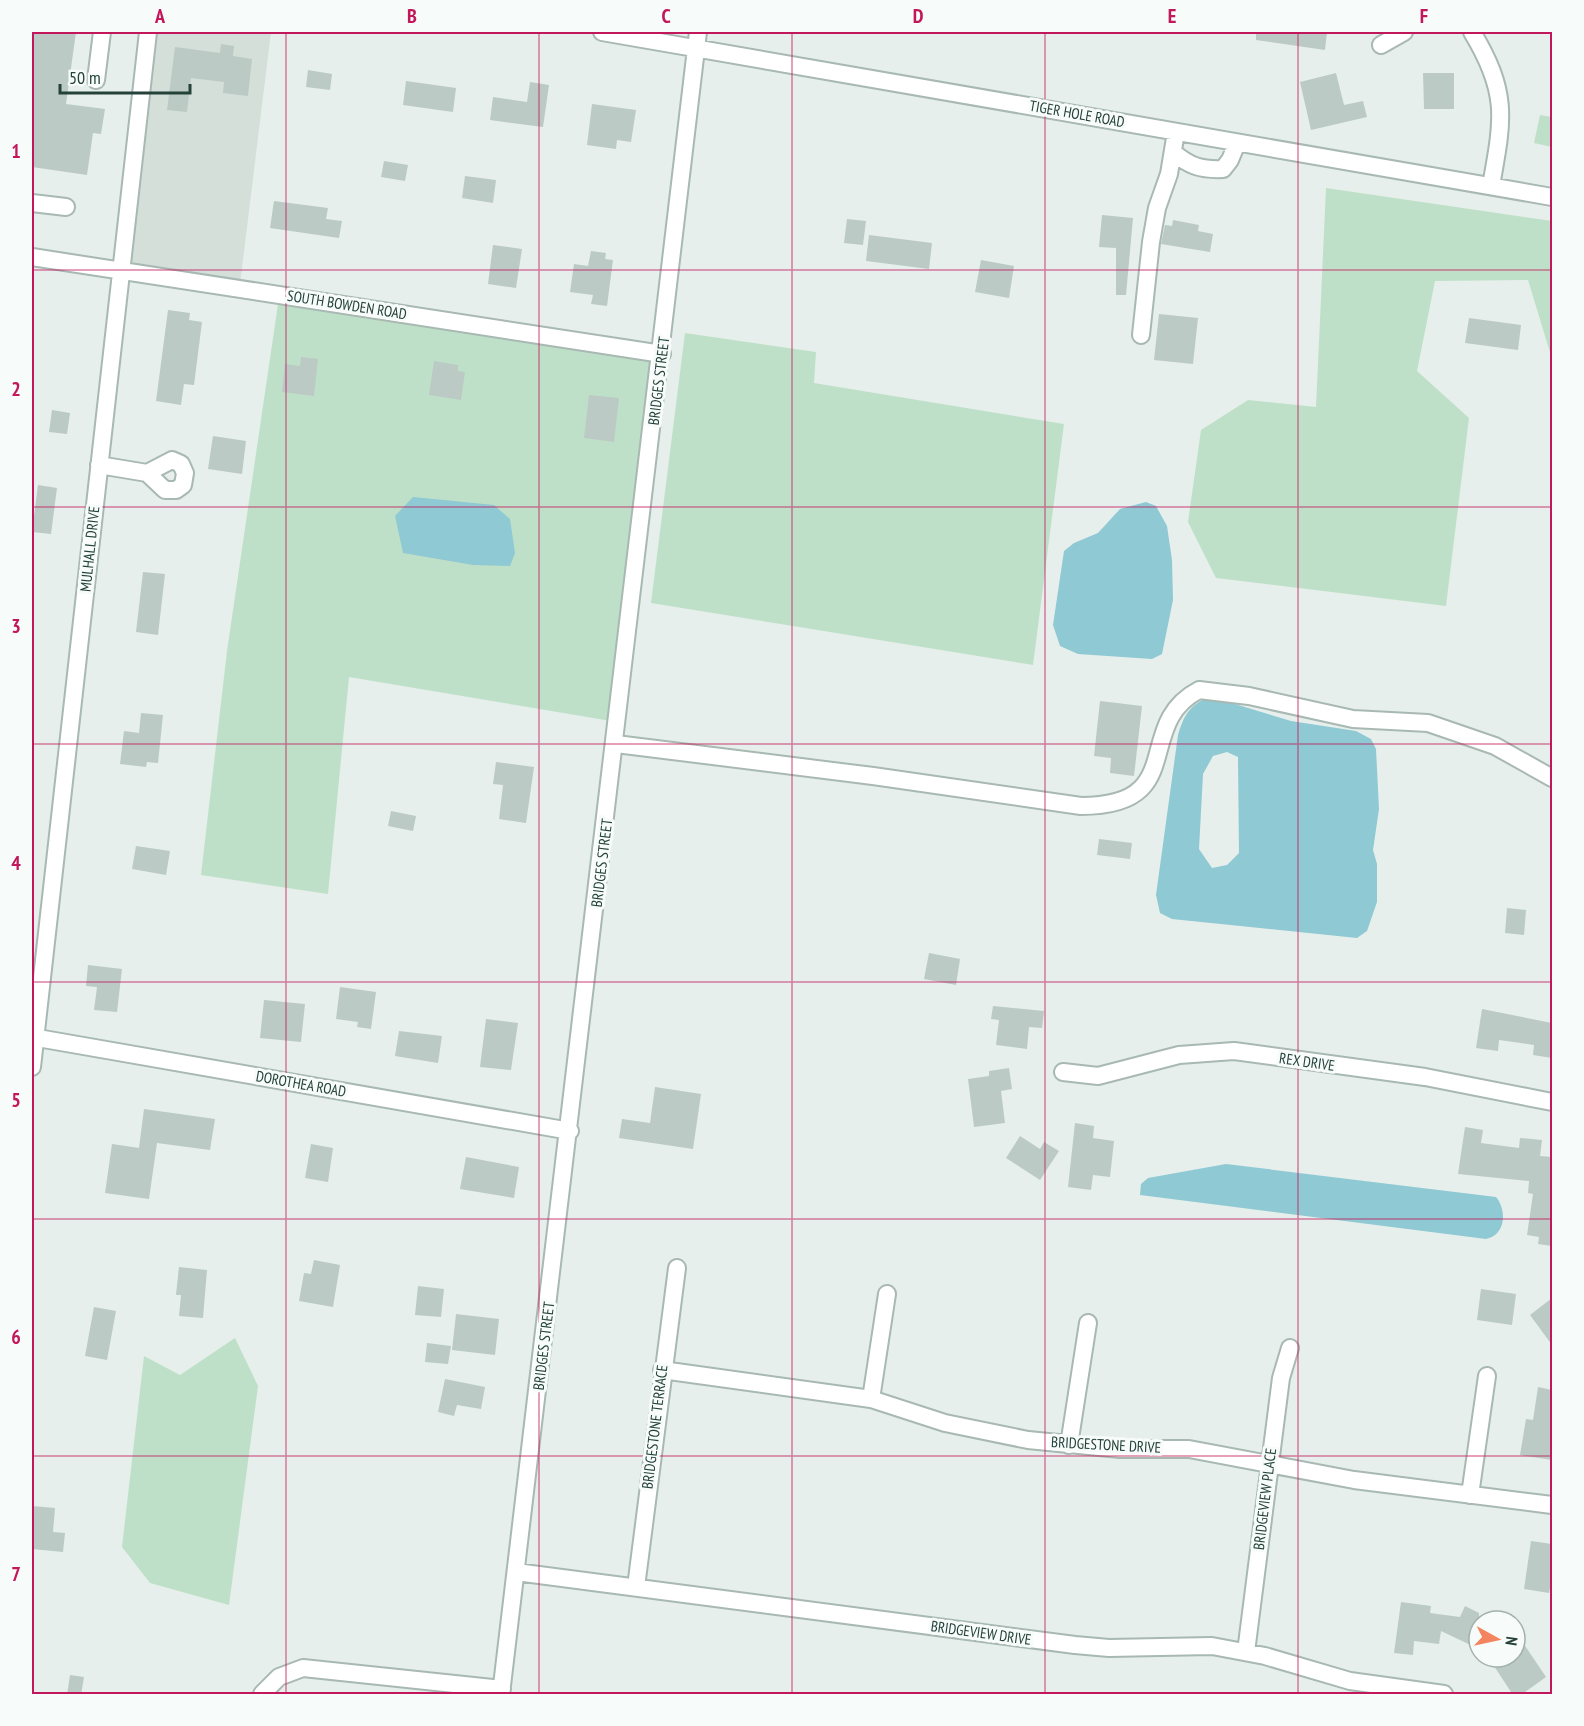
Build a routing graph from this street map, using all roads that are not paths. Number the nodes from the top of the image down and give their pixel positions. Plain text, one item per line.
1 (102, 32) edge
2 (148, 32) edge
3 (602, 32) edge
4 (1404, 32) edge
5 (1472, 32) edge
6 (697, 40) edge
7 (1380, 45) dead end
8 (96, 80) dead end
9 (1176, 132) junction
10 (1237, 142) junction
11 (1173, 152) junction
12 (1491, 186) junction
13 (1552, 197) edge
14 (32, 203) edge
15 (66, 207) dead end
16 (32, 257) edge
17 (121, 271) junction
18 (1141, 335) dead end
19 (662, 354) junction
20 (99, 465) junction
21 (147, 472) dead end
22 (616, 744) junction
23 (1552, 778) edge
24 (33, 1037) edge
25 (32, 1067) edge
26 (1063, 1072) dead end
27 (1552, 1102) edge
28 (570, 1131) junction
29 (677, 1268) dead end
30 (887, 1294) dead end
31 (1088, 1323) dead end
32 (1290, 1348) dead end
33 (662, 1370) junction
34 (1487, 1376) dead end
35 (871, 1399) junction
36 (1069, 1445) junction
37 (1270, 1462) junction
38 (1470, 1495) junction
39 (1552, 1505) edge
40 (516, 1572) junction
41 (636, 1587) junction
42 (1246, 1652) junction
43 (502, 1692) edge
44 (262, 1695) edge
45 (1444, 1695) edge

1 - 8 street
2 - 17 street, MULHALL DRIVE
3 - 6 street, TIGER HOLE ROAD
4 - 7 street
5 - 12 street
6 - 9 street, TIGER HOLE ROAD
6 - 19 street, BRIDGES STREET
9 - 10 street, TIGER HOLE ROAD
9 - 11 street
10 - 11 street
10 - 12 street, TIGER HOLE ROAD
11 - 18 street
12 - 13 street, TIGER HOLE ROAD
14 - 15 street
16 - 17 street, SOUTH BOWDEN ROAD
17 - 19 street, SOUTH BOWDEN ROAD
17 - 20 street, MULHALL DRIVE
19 - 22 street, BRIDGES STREET
20 - 21 street
20 - 24 street, MULHALL DRIVE
22 - 23 street
22 - 28 street, BRIDGES STREET
24 - 25 street, MULHALL DRIVE
24 - 28 street, DOROTHEA ROAD
26 - 27 street, REX DRIVE
28 - 40 street, BRIDGES STREET
29 - 33 street, BRIDGESTONE TERRACE
30 - 35 street
31 - 36 street
32 - 37 street, BRIDGEVIEW PLACE
33 - 35 street, BRIDGESTONE DRIVE
33 - 41 street, BRIDGESTONE TERRACE
34 - 38 street
35 - 36 street, BRIDGESTONE DRIVE
36 - 37 street, BRIDGESTONE DRIVE
37 - 38 street, BRIDGESTONE DRIVE
37 - 42 street, BRIDGEVIEW PLACE
38 - 39 street, BRIDGESTONE DRIVE
40 - 41 street, BRIDGEVIEW DRIVE
40 - 43 street, BRIDGES STREET
41 - 42 street, BRIDGEVIEW DRIVE
42 - 45 street, BRIDGEVIEW DRIVE
43 - 44 street

